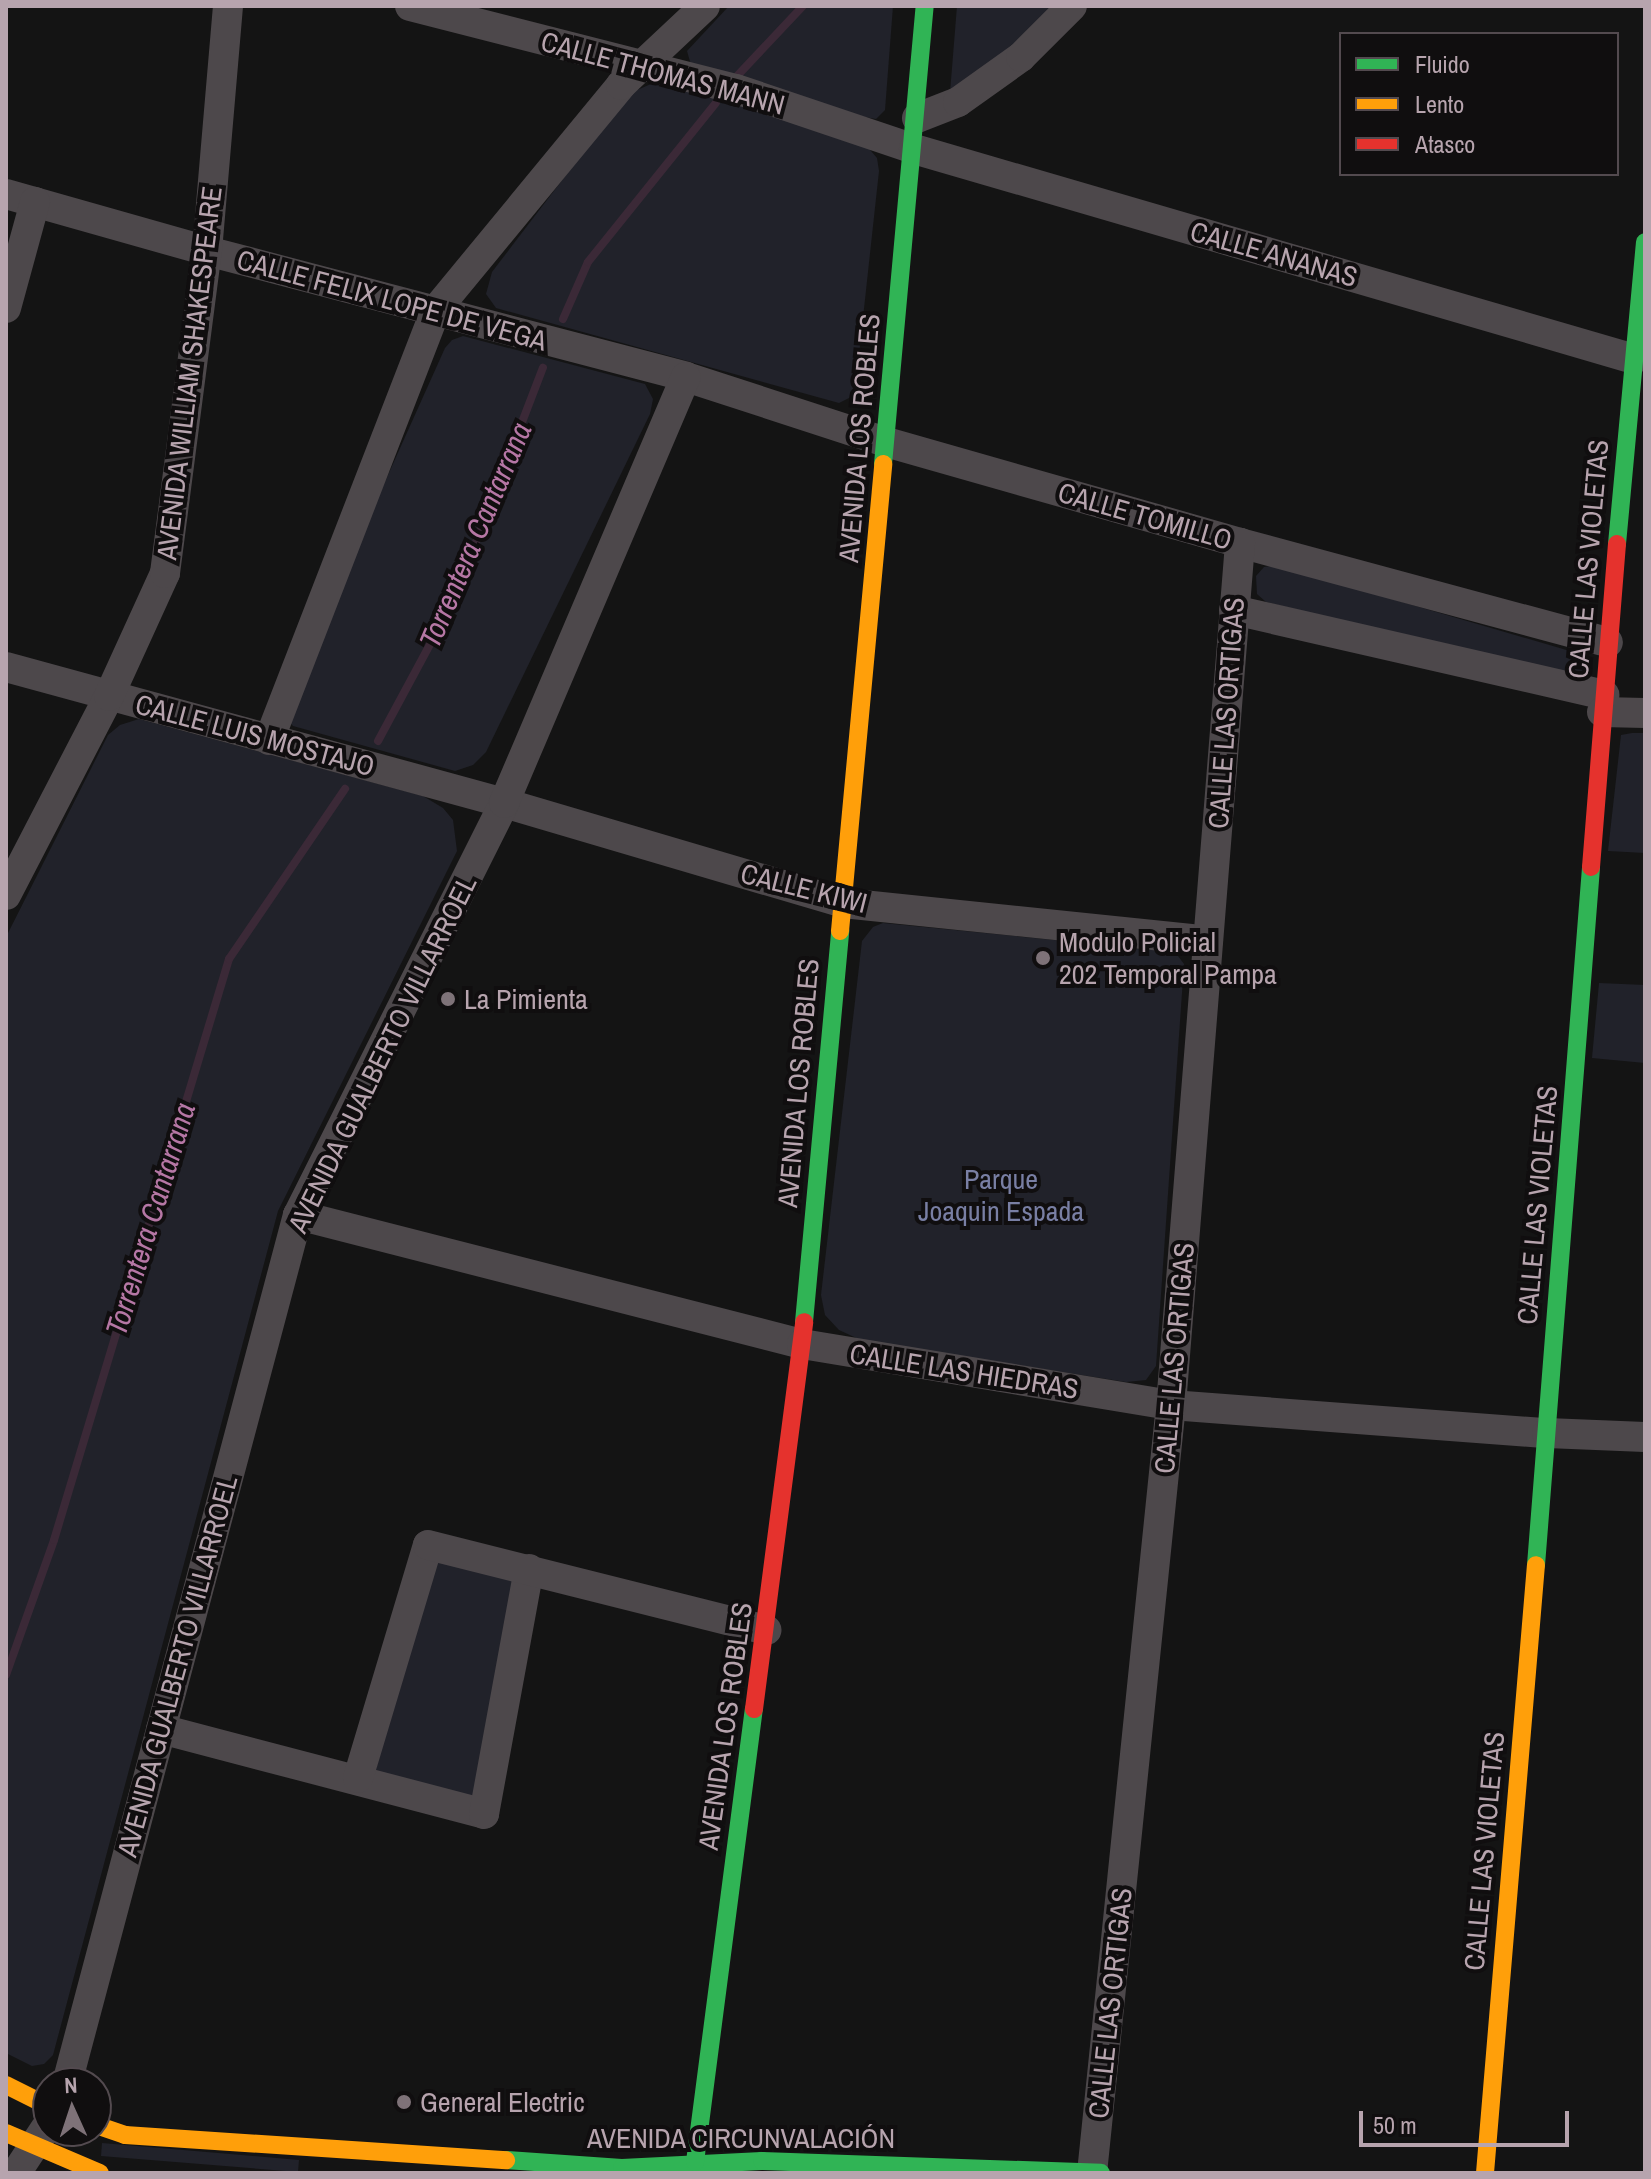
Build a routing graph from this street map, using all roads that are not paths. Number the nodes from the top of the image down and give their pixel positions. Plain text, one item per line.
1 (228, 6) edge
2 (410, 6) edge
3 (705, 6) edge
4 (925, 6) edge
5 (1072, 6) edge
6 (644, 64) junction
7 (917, 118) junction
8 (914, 149) junction
9 (6, 194) edge
10 (35, 202) junction
11 (1645, 242) edge
12 (207, 251) junction
13 (6, 308) edge
14 (435, 311) junction
15 (1634, 359) junction
16 (686, 377) junction
17 (1637, 436) edge
18 (886, 442) junction
19 (1240, 543) junction
20 (1234, 610) junction
21 (1608, 642) junction
22 (6, 667) edge
23 (109, 696) junction
24 (1603, 703) junction
25 (1645, 713) edge
26 (269, 740) junction
27 (504, 803) junction
28 (6, 895) edge
29 (843, 903) junction
30 (1208, 941) junction
31 (298, 1215) junction
32 (802, 1344) junction
33 (1171, 1405) junction
34 (1547, 1433) junction
35 (1645, 1437) edge
36 (529, 1569) junction
37 (766, 1630) junction
38 (161, 1729) junction
39 (358, 1778) junction
40 (71, 2067) edge
41 (6, 2085) edge
42 (32, 2098) edge
43 (112, 2131) edge
44 (29, 2134) edge
45 (338, 2151) junction
46 (695, 2162) junction
47 (16, 2173) edge
48 (100, 2173) edge
49 (337, 2173) edge
50 (1092, 2173) edge
51 (1101, 2173) edge
52 (1485, 2173) edge

1 - 12 street, AVENIDA WILLIAM SHAKESPEARE
2 - 6 street, CALLE THOMAS MANN
3 - 6 street
4 - 7 main road, AVENIDA LOS ROBLES
5 - 7 street
6 - 8 street, CALLE THOMAS MANN
6 - 14 street
7 - 8 main road, AVENIDA LOS ROBLES
8 - 15 street, CALLE ANANAS
8 - 18 main road, AVENIDA LOS ROBLES
9 - 10 street, CALLE FELIX LOPE DE VEGA
10 - 12 street, CALLE FELIX LOPE DE VEGA
10 - 13 street
11 - 15 main road, CALLE LAS VIOLETAS
12 - 14 street, CALLE FELIX LOPE DE VEGA
12 - 23 street, AVENIDA WILLIAM SHAKESPEARE
14 - 16 street, CALLE FELIX LOPE DE VEGA
14 - 26 street
15 - 17 main road, CALLE LAS VIOLETAS
16 - 18 street, CALLE TOMILLO
16 - 27 street, AVENIDA GUALBERTO VILLARROEL
17 - 21 main road, CALLE LAS VIOLETAS
18 - 19 street, CALLE TOMILLO
18 - 29 main road, AVENIDA LOS ROBLES
19 - 20 street, CALLE LAS ORTIGAS
19 - 21 street, CALLE TOMILLO
20 - 24 street
20 - 30 street, CALLE LAS ORTIGAS
21 - 24 main road, CALLE LAS VIOLETAS
22 - 23 street, CALLE LUIS MOSTAJO
23 - 26 street, CALLE LUIS MOSTAJO
23 - 28 street, AVENIDA WILLIAM SHAKESPEARE
24 - 25 street
24 - 34 main road, CALLE LAS VIOLETAS
26 - 27 street, CALLE LUIS MOSTAJO
27 - 29 street, CALLE KIWI
27 - 31 street, AVENIDA GUALBERTO VILLARROEL
29 - 30 street, CALLE KIWI
29 - 32 main road, AVENIDA LOS ROBLES
30 - 33 street, CALLE LAS ORTIGAS
31 - 32 street, CALLE LAS HIEDRAS
31 - 38 street, AVENIDA GUALBERTO VILLARROEL
32 - 33 street, CALLE LAS HIEDRAS
32 - 37 main road, AVENIDA LOS ROBLES
33 - 34 street, CALLE LAS HIEDRAS
33 - 50 street, CALLE LAS ORTIGAS
34 - 35 street, CALLE LAS HIEDRAS
34 - 52 main road, CALLE LAS VIOLETAS
36 - 37 street
36 - 39 street
36 - 39 street
37 - 46 main road, AVENIDA LOS ROBLES
38 - 39 street
38 - 40 street, AVENIDA GUALBERTO VILLARROEL
41 - 42 main road
43 - 45 main road, AVENIDA CIRCUNVALACIÓN
44 - 47 street
44 - 48 main road
45 - 46 main road, AVENIDA CIRCUNVALACIÓN
45 - 49 main road
46 - 50 main road, AVENIDA CIRCUNVALACIÓN
50 - 51 main road, AVENIDA CIRCUNVALACIÓN

